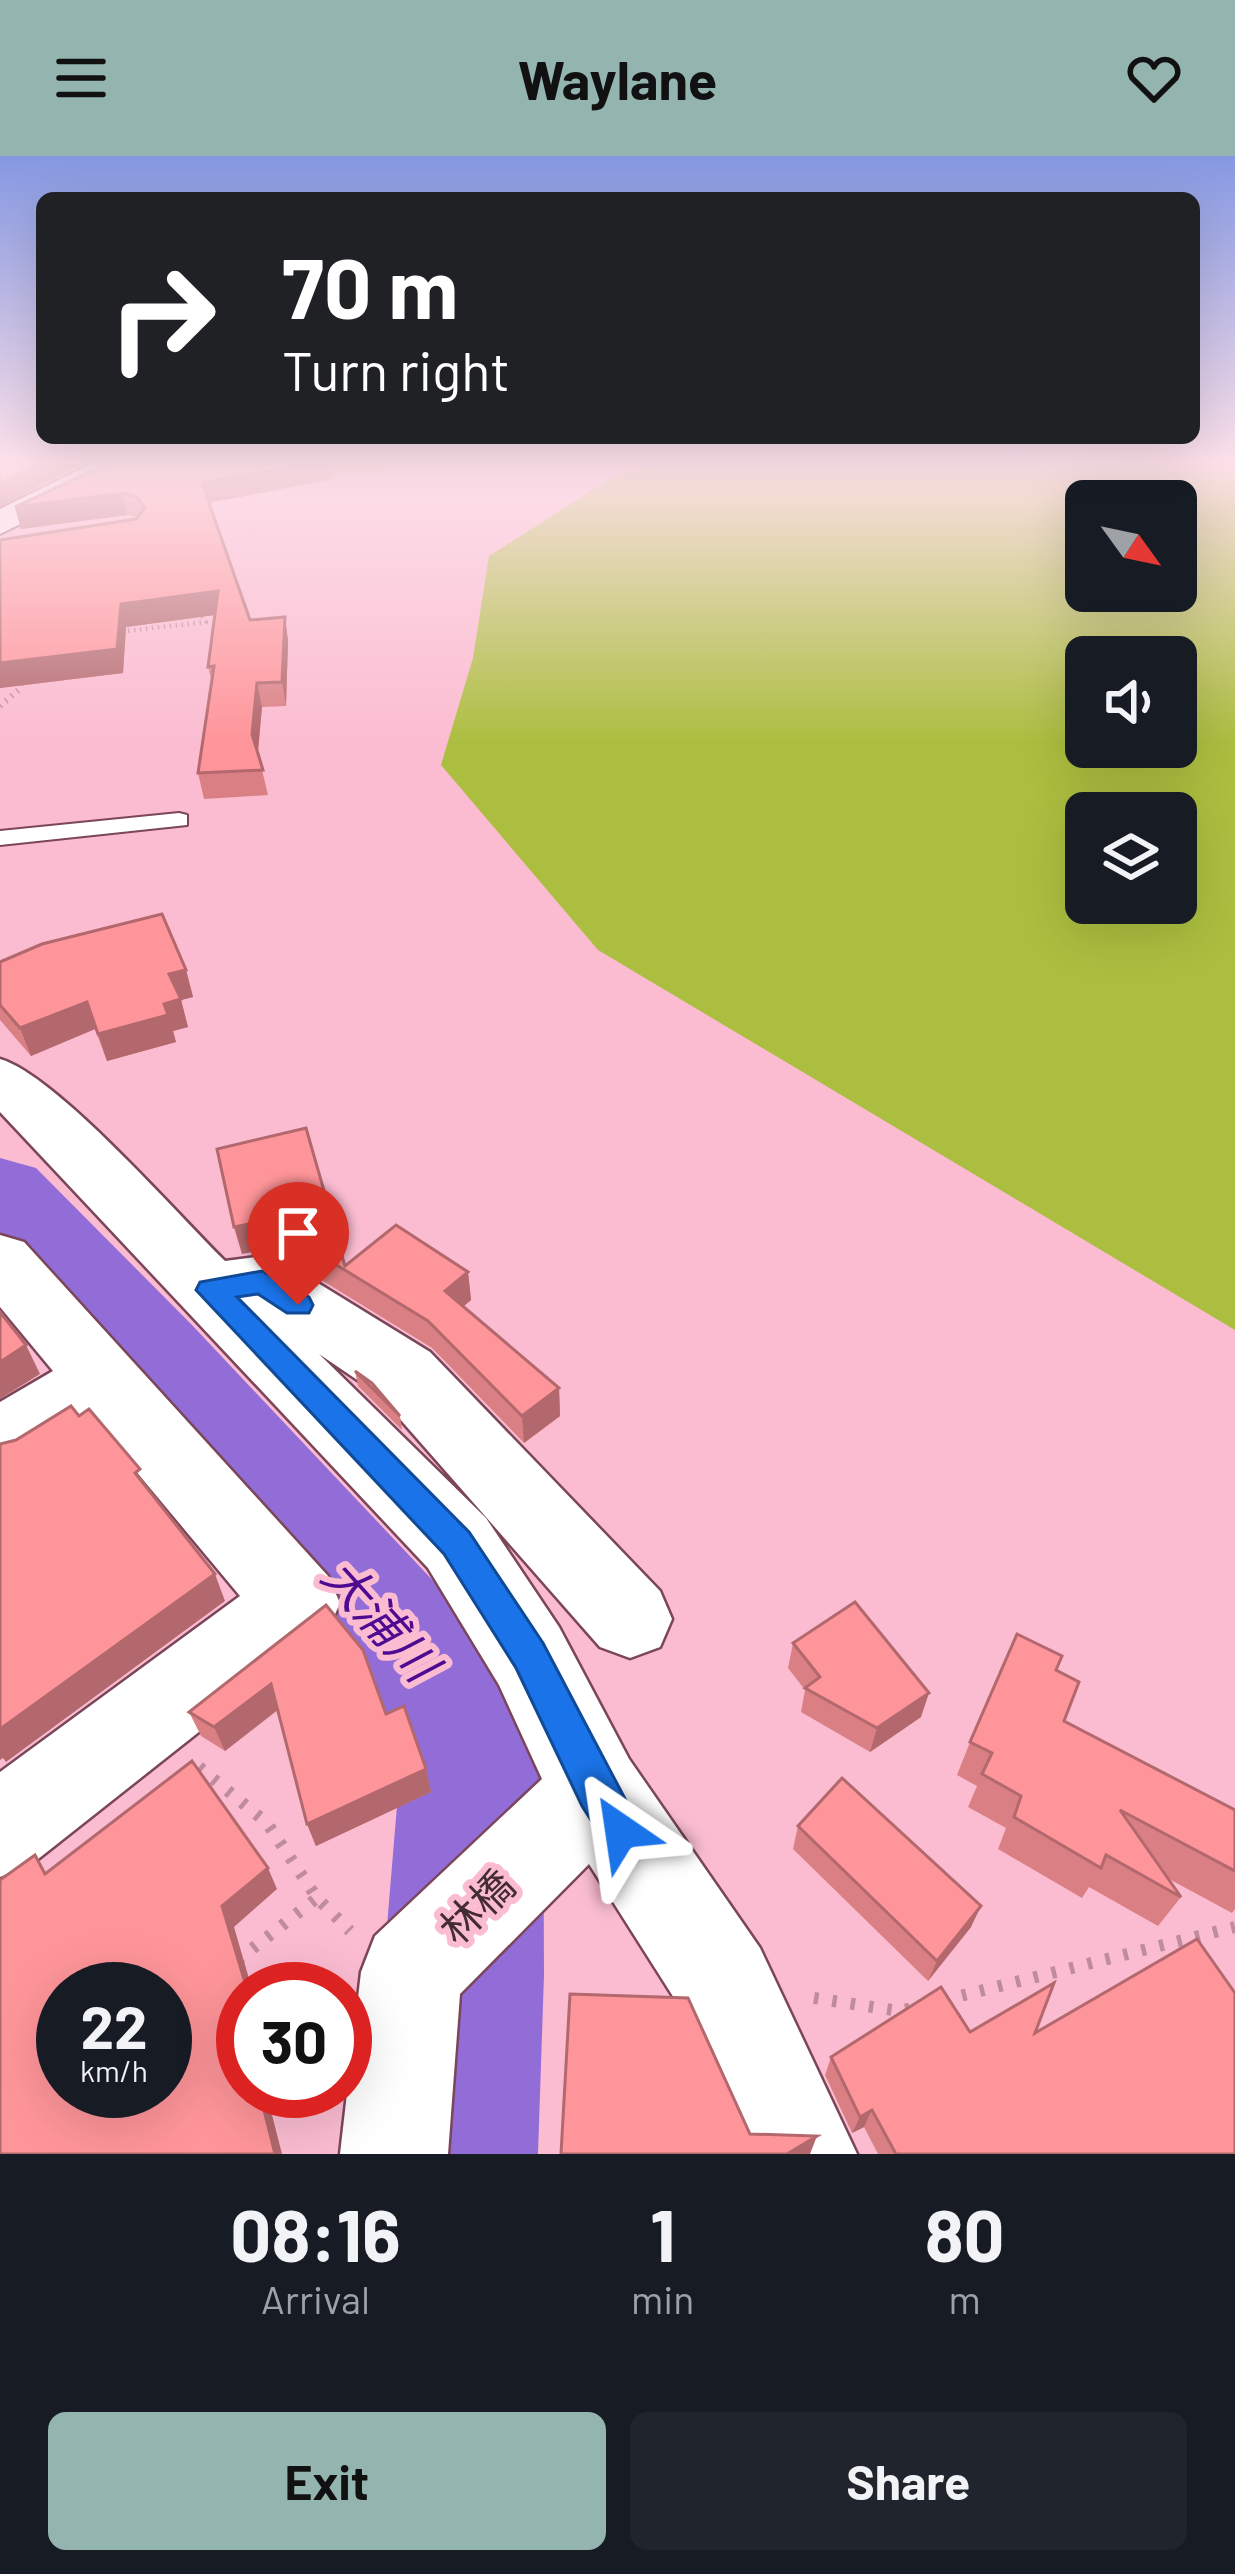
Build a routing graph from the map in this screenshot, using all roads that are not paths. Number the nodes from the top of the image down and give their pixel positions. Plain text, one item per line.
1 (179, 820) dead end
2 (0, 838) edge
3 (0, 1079) edge
4 (0, 1260) edge
5 (211, 1290) junction
6 (104, 1377) junction
7 (0, 1441) edge
8 (630, 1619) dead end
9 (596, 1792) junction
10 (0, 1830) edge
11 (394, 2154) edge
12 (803, 2154) edge

1 - 2 lane
3 - 5 street
4 - 6 street
5 - 8 street
5 - 9 street
6 - 7 street
6 - 10 street
9 - 11 street, 林橋
9 - 12 street

